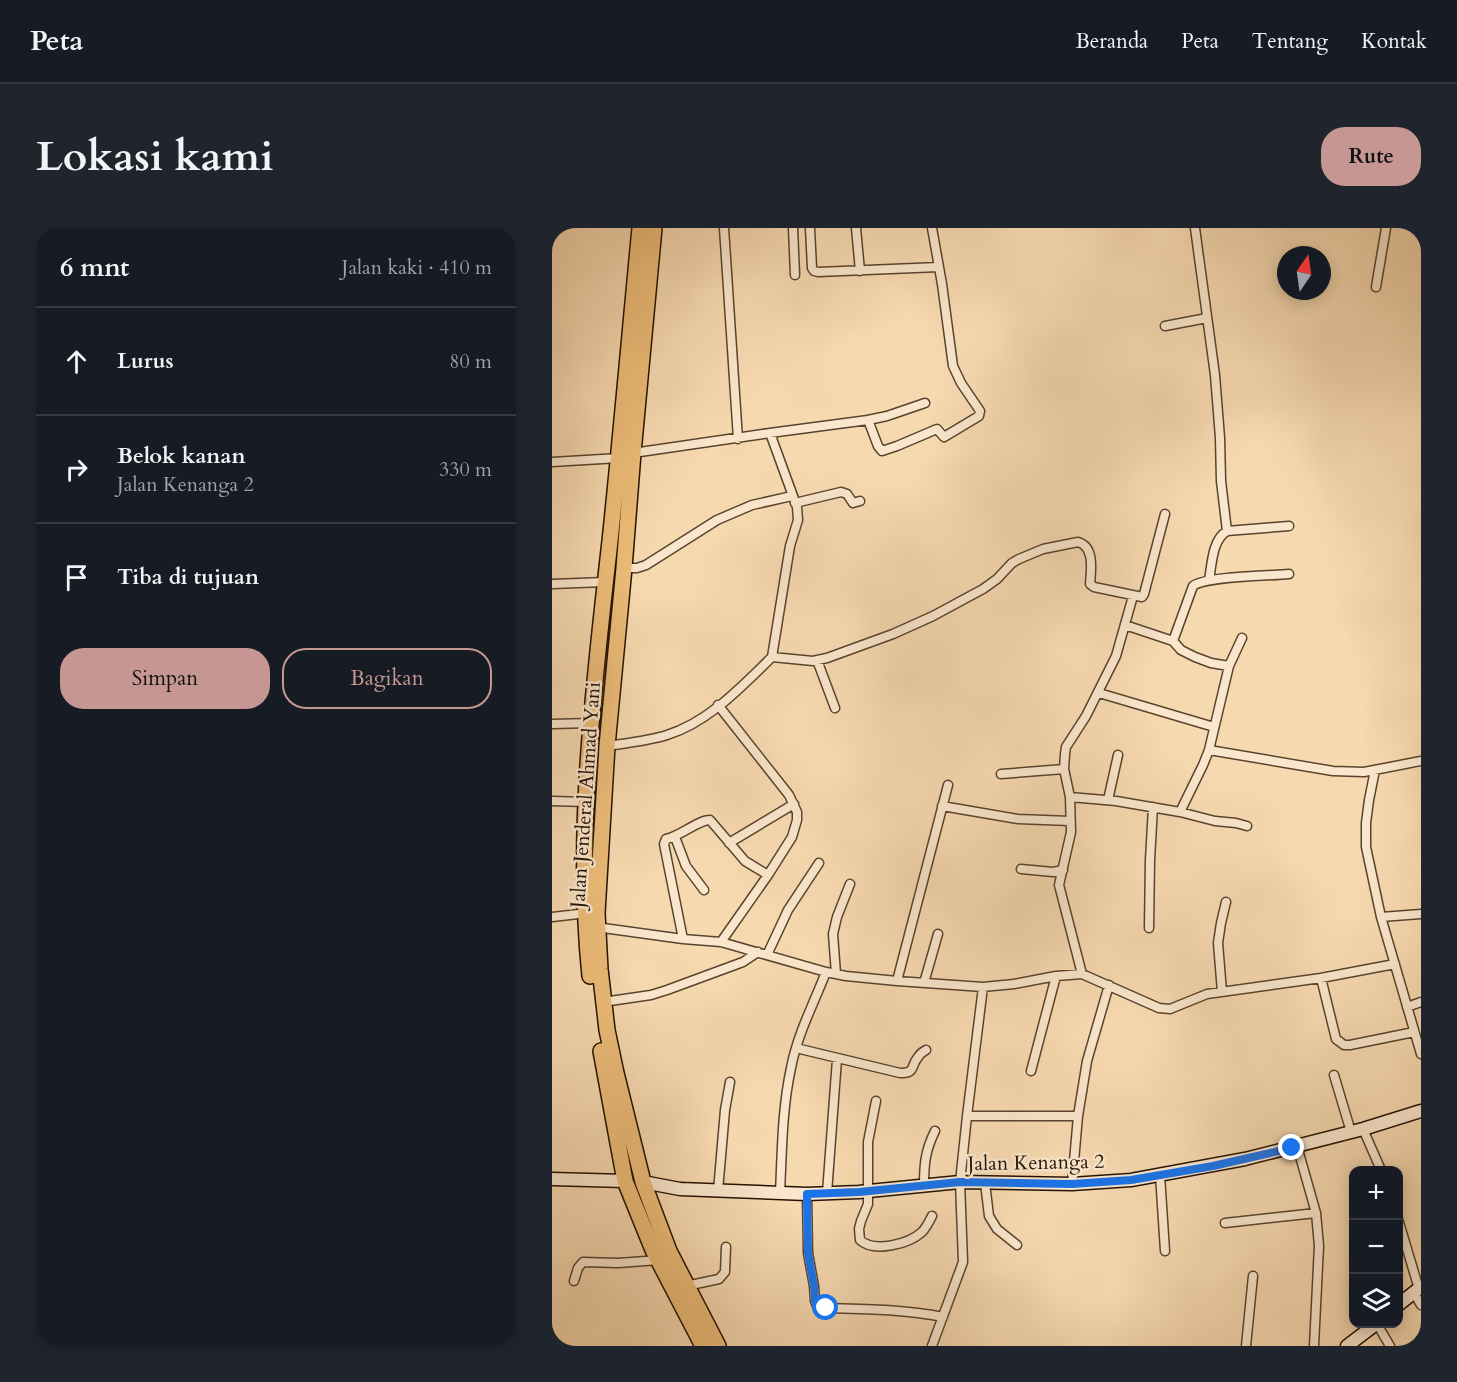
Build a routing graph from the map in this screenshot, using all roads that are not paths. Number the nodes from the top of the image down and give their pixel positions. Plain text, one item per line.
1 (639, 228) edge
2 (654, 228) edge
3 (724, 228) edge
4 (793, 228) edge
5 (810, 228) edge
6 (856, 228) edge
7 (932, 228) edge
8 (1195, 228) edge
9 (1386, 228) edge
10 (939, 267) junction
11 (860, 270) junction
12 (795, 275) dead end
13 (1376, 287) dead end
14 (1207, 318) junction
15 (1165, 326) dead end
16 (925, 403) dead end
17 (872, 419) junction
18 (771, 433) junction
19 (738, 439) junction
20 (626, 456) junction
21 (552, 462) edge
22 (793, 499) junction
23 (860, 501) dead end
24 (1166, 514) dead end
25 (1289, 526) dead end
26 (1227, 531) junction
27 (624, 568) junction
28 (1289, 574) dead end
29 (1209, 580) junction
30 (605, 582) junction
31 (552, 584) edge
32 (1132, 596) junction
33 (1125, 625) junction
34 (1242, 638) dead end
35 (1173, 641) junction
36 (772, 657) junction
37 (817, 660) junction
38 (1229, 666) junction
39 (1099, 693) junction
40 (718, 705) junction
41 (835, 708) dead end
42 (591, 723) junction
43 (552, 724) edge
44 (1214, 727) junction
45 (607, 746) junction
46 (1209, 750) junction
47 (1118, 755) dead end
48 (1421, 761) edge
49 (1064, 769) junction
50 (1375, 770) junction
51 (1000, 774) dead end
52 (948, 785) dead end
53 (1070, 797) junction
54 (1107, 800) junction
55 (552, 801) edge
56 (794, 804) junction
57 (942, 806) junction
58 (586, 807) junction
59 (1153, 807) junction
60 (603, 812) junction
61 (1180, 812) junction
62 (1071, 821) junction
63 (1247, 826) dead end
64 (675, 837) junction
65 (729, 843) junction
66 (819, 863) dead end
67 (1021, 869) dead end
68 (1063, 870) junction
69 (768, 875) junction
70 (850, 884) dead end
71 (704, 890) dead end
72 (1226, 902) dead end
73 (1421, 914) edge
74 (552, 917) edge
75 (1381, 917) junction
76 (592, 920) junction
77 (1149, 928) dead end
78 (938, 934) dead end
79 (683, 939) junction
80 (721, 942) junction
81 (762, 954) junction
82 (1395, 964) junction
83 (826, 972) junction
84 (836, 974) junction
85 (1082, 974) junction
86 (1056, 976) junction
87 (1322, 978) junction
88 (897, 981) junction
89 (924, 983) junction
90 (1109, 985) junction
91 (983, 987) junction
92 (1222, 992) junction
93 (603, 1002) junction
94 (1421, 1002) edge
95 (1407, 1007) junction
96 (1414, 1032) junction
97 (796, 1048) junction
98 (926, 1050) dead end
99 (1421, 1054) edge
100 (837, 1059) junction
101 (1031, 1071) dead end
102 (1334, 1075) dead end
103 (730, 1082) dead end
104 (876, 1101) dead end
105 (1421, 1111) edge
106 (967, 1116) junction
107 (1078, 1116) junction
108 (935, 1131) dead end
109 (1357, 1131) junction
110 (1297, 1146) junction
111 (1379, 1166) edge
112 (1160, 1175) junction
113 (552, 1179) edge
114 (626, 1181) junction
115 (644, 1182) junction
116 (960, 1182) junction
117 (986, 1183) junction
118 (1072, 1184) junction
119 (924, 1186) junction
120 (718, 1191) junction
121 (869, 1191) junction
122 (780, 1193) junction
123 (827, 1193) junction
124 (807, 1194) junction
125 (1316, 1213) junction
126 (932, 1216) dead end
127 (1398, 1220) edge
128 (1225, 1223) dead end
129 (1017, 1245) dead end
130 (726, 1247) dead end
131 (1165, 1251) dead end
132 (659, 1260) junction
133 (1253, 1276) dead end
134 (574, 1281) dead end
135 (686, 1286) junction
136 (1418, 1290) edge
137 (1403, 1301) edge
138 (1421, 1305) edge
139 (943, 1317) junction
140 (1370, 1328) edge
141 (1379, 1328) edge
142 (703, 1346) edge
143 (718, 1346) edge
144 (932, 1346) edge
145 (1246, 1346) edge
146 (1314, 1346) edge
147 (1347, 1346) edge
148 (1390, 1346) edge

1 - 20 highway, Jalan Jenderal Ahmad Yani
2 - 20 highway, Jalan Jenderal Ahmad Yani
3 - 19 street
4 - 12 street
5 - 11 street
6 - 11 street
7 - 10 street
8 - 14 street
9 - 13 street
10 - 11 street
10 - 17 street
14 - 15 street
14 - 26 street
16 - 17 street
17 - 18 street
18 - 19 street
18 - 22 street
19 - 20 street
20 - 21 street
20 - 27 highway, Jalan Jenderal Ahmad Yani
20 - 30 highway, Jalan Jenderal Ahmad Yani
22 - 23 street
22 - 27 street
22 - 36 street
24 - 32 street
25 - 26 street
26 - 29 street
27 - 45 highway, Jalan Jenderal Ahmad Yani
28 - 29 street
29 - 35 street
30 - 31 street
30 - 42 highway, Jalan Jenderal Ahmad Yani
32 - 33 street
32 - 37 street
33 - 35 street
33 - 39 street
34 - 38 street
35 - 38 street
36 - 37 street
36 - 40 street
37 - 41 street
38 - 44 street
39 - 44 street
39 - 49 street
40 - 45 street
40 - 56 street
42 - 43 street
42 - 58 highway, Jalan Jenderal Ahmad Yani
44 - 46 street
45 - 60 highway, Jalan Jenderal Ahmad Yani
46 - 50 street
46 - 61 street
47 - 54 street
48 - 50 street
49 - 51 street
49 - 53 street
50 - 75 street
52 - 57 street
53 - 54 street
53 - 62 street
54 - 59 street
55 - 58 street
56 - 65 street
56 - 69 street
57 - 62 street
57 - 88 street
58 - 60 highway
58 - 76 highway, Jalan Jenderal Ahmad Yani
59 - 61 street
59 - 77 street
60 - 76 highway, Jalan Jenderal Ahmad Yani
61 - 63 street
62 - 68 street
64 - 65 street
64 - 71 street
64 - 79 street
65 - 69 street
66 - 81 street
67 - 68 street
68 - 85 street
69 - 80 street
70 - 84 street
72 - 92 street
73 - 75 street
74 - 76 street
75 - 82 street
76 - 79 street
76 - 93 highway, Jalan Jenderal Ahmad Yani
76 - 114 highway, Jalan Jenderal Ahmad Yani
78 - 89 street
79 - 80 street
80 - 81 street
81 - 83 street
81 - 93 street
82 - 87 street
82 - 95 street
83 - 84 street
83 - 97 street
84 - 88 street
85 - 86 street
85 - 90 street
86 - 91 street
86 - 101 street
87 - 92 street
87 - 96 street
88 - 89 street
89 - 91 street
90 - 92 street
90 - 107 street
91 - 106 street
93 - 115 highway, Jalan Jenderal Ahmad Yani
94 - 95 street
95 - 96 street
96 - 99 street
97 - 100 street
97 - 122 street
98 - 100 street
100 - 123 street
102 - 109 street
103 - 120 street
104 - 121 street
105 - 109 main road, Jalan Kenanga 2
106 - 107 street
106 - 116 street
107 - 118 street
108 - 119 street
109 - 110 main road, Jalan Kenanga 2
109 - 111 street
110 - 112 main road, Jalan Kenanga 2
110 - 125 street
112 - 118 main road, Jalan Kenanga 2
112 - 131 street
113 - 114 main road
114 - 115 highway
114 - 132 highway, Jalan Jenderal Ahmad Yani
115 - 120 main road, Jalan Kenanga 2
115 - 135 highway, Jalan Jenderal Ahmad Yani
116 - 117 main road, Jalan Kenanga 2
116 - 119 main road, Jalan Kenanga 2
116 - 139 street
117 - 118 main road, Jalan Kenanga 2
117 - 129 street
119 - 121 main road, Jalan Kenanga 2
120 - 122 main road, Jalan Kenanga 2
121 - 123 main road, Jalan Kenanga 2
121 - 126 street
122 - 124 main road, Jalan Kenanga 2
123 - 124 main road, Jalan Kenanga 2
124 - 139 street
125 - 128 street
125 - 146 street
127 - 136 street
130 - 135 street
132 - 134 street
132 - 142 highway, Jalan Jenderal Ahmad Yani
133 - 145 street
135 - 143 highway, Jalan Jenderal Ahmad Yani
136 - 137 main road
136 - 138 street
139 - 144 street
140 - 147 main road
141 - 148 street

